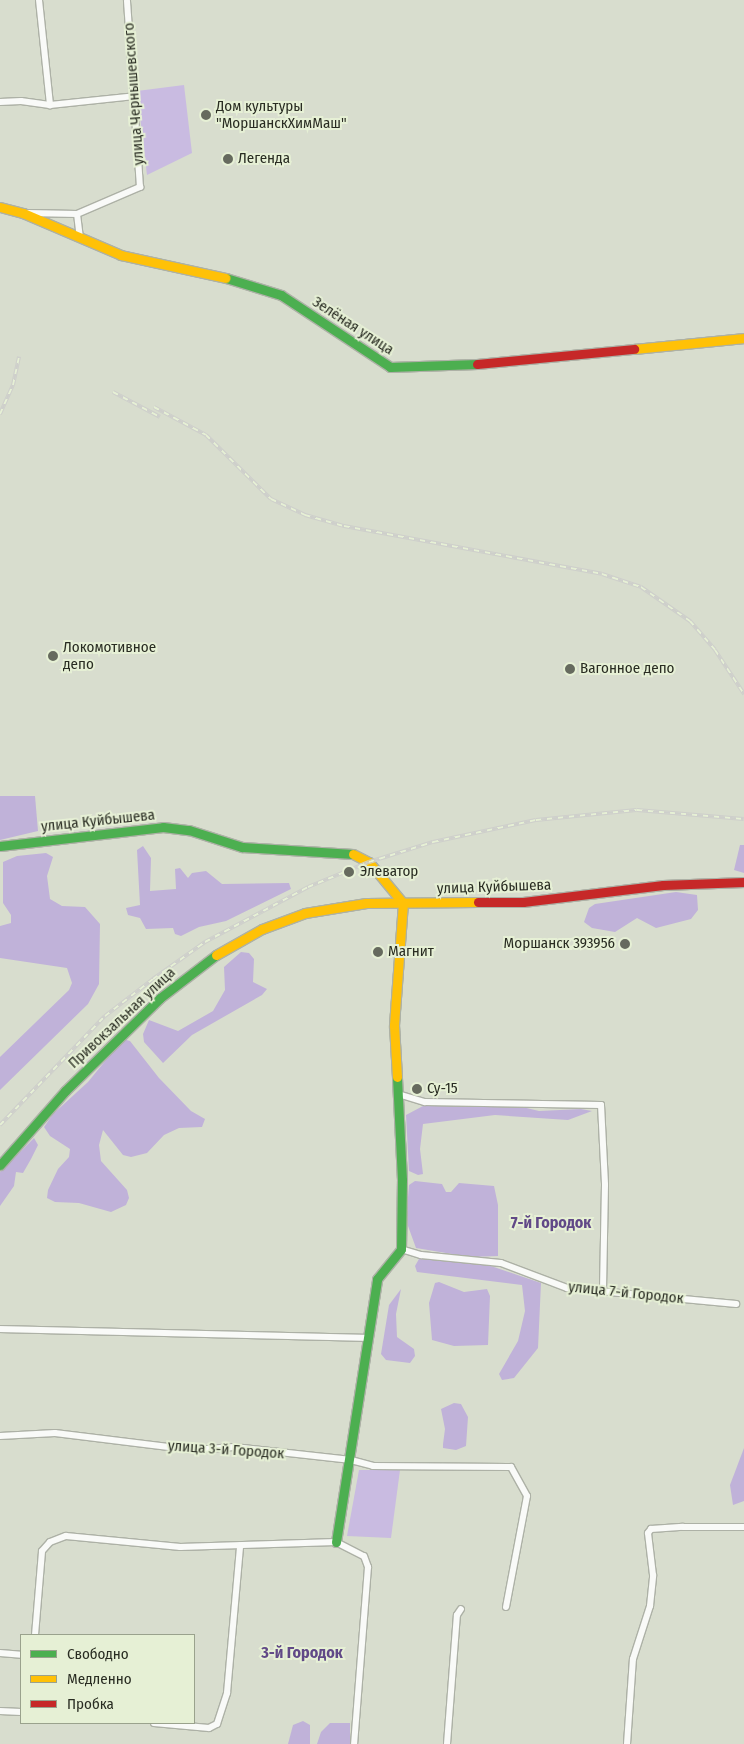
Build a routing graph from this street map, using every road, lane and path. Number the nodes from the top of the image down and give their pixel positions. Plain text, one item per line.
1 (39, 0) edge
2 (127, 0) edge
3 (135, 96) junction
4 (0, 102) edge
5 (50, 105) junction
6 (140, 187) joint
7 (0, 207) edge
8 (23, 213) junction
9 (77, 214) junction
10 (80, 238) junction
11 (744, 338) edge
12 (0, 846) edge
13 (744, 882) edge
14 (403, 902) junction
15 (398, 1094) junction
16 (0, 1165) edge
17 (401, 1249) junction
18 (603, 1292) junction
19 (736, 1304) dead end
20 (0, 1329) edge
21 (368, 1338) junction
22 (0, 1436) edge
23 (351, 1460) junction
24 (744, 1527) edge
25 (336, 1542) junction
26 (240, 1546) junction
27 (506, 1606) dead end
28 (461, 1609) dead end
29 (35, 1634) edge
30 (0, 1653) edge
31 (20, 1656) edge
32 (0, 1711) edge
33 (20, 1712) edge
34 (165, 1724) edge
35 (354, 1744) edge
36 (447, 1744) edge
37 (627, 1744) edge

1 - 5 street
2 - 3 street, улица Чернышевского
3 - 5 street
3 - 6 street, улица Чернышевского
4 - 5 street
6 - 9 street, Зелёная улица
7 - 8 street, Зелёная улица
8 - 9 street, Зелёная улица
8 - 10 street, Зелёная улица
9 - 10 street
10 - 11 street, Зелёная улица
12 - 14 street, улица Куйбышева
13 - 14 street, улица Куйбышева
14 - 15 street
14 - 16 street, Привокзальная улица
15 - 17 street
15 - 18 street
17 - 18 street, улица 7-й Городок
17 - 21 street
18 - 19 street, улица 7-й Городок
20 - 21 street
21 - 23 street
22 - 23 street, улица 3-й Городок
23 - 25 street
23 - 27 street, улица 3-й Городок
24 - 37 street
25 - 26 street
25 - 35 street
26 - 29 street
26 - 34 street
28 - 36 street
30 - 31 street
32 - 33 street

